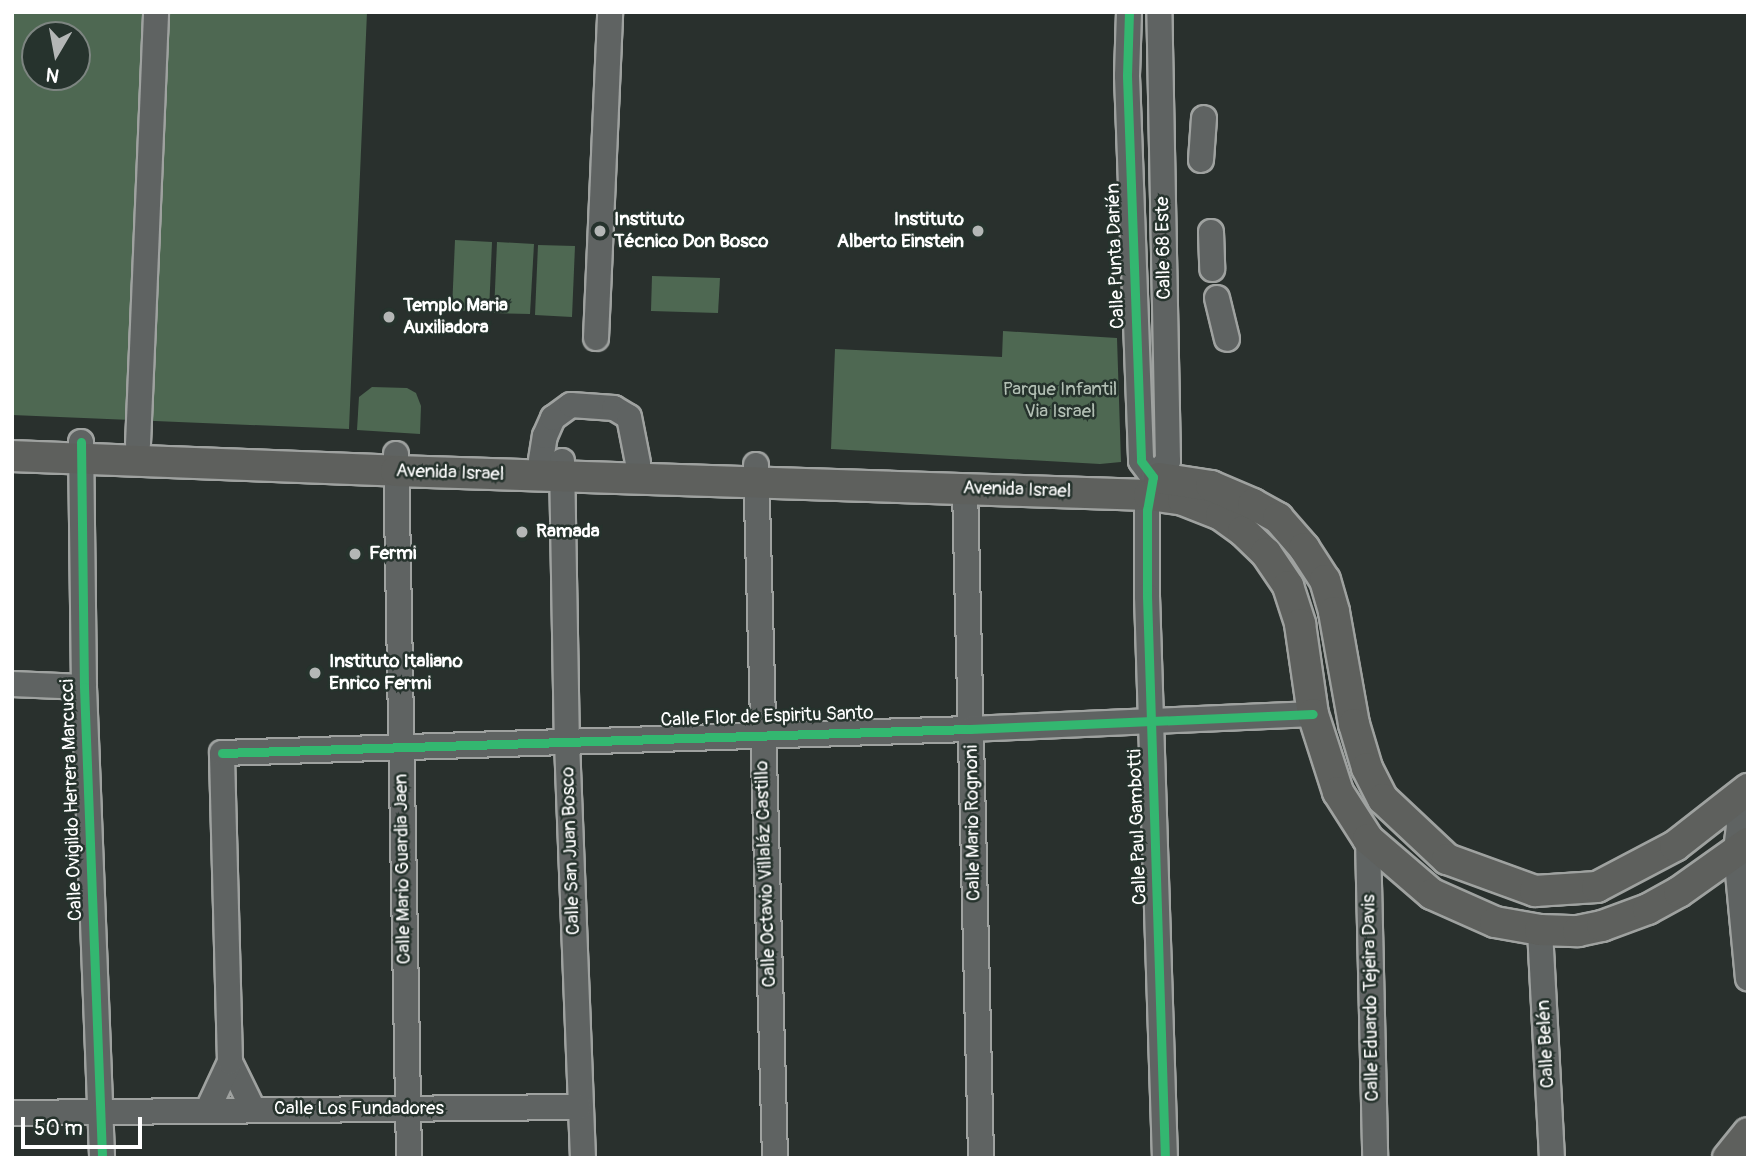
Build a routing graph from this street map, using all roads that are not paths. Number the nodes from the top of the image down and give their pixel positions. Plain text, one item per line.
1 (156, 12) edge
2 (610, 12) edge
3 (1129, 12) edge
4 (1159, 12) edge
5 (1204, 118) dead end
6 (1201, 160) dead end
7 (1210, 232) dead end
8 (1212, 269) dead end
9 (1217, 298) dead end
10 (596, 338) dead end
11 (1227, 339) dead end
12 (1167, 374) junction
13 (1138, 375) junction
14 (12, 438) edge
15 (138, 444) junction
16 (81, 450) junction
17 (12, 456) edge
18 (396, 463) junction
19 (638, 463) junction
20 (555, 466) junction
21 (756, 473) junction
22 (1151, 486) junction
23 (965, 488) junction
24 (12, 684) edge
25 (84, 687) junction
26 (1313, 714) junction
27 (1153, 720) junction
28 (970, 729) junction
29 (762, 734) junction
30 (567, 742) junction
31 (401, 746) junction
32 (1741, 794) edge
33 (1368, 839) junction
34 (1742, 848) edge
35 (1540, 930) junction
36 (1748, 978) edge
37 (230, 1062) junction
38 (579, 1107) junction
39 (208, 1109) junction
40 (253, 1109) junction
41 (406, 1109) junction
42 (101, 1112) junction
43 (12, 1113) edge
44 (1748, 1133) edge
45 (102, 1158) edge
46 (409, 1158) edge
47 (583, 1158) edge
48 (775, 1158) edge
49 (981, 1158) edge
50 (1166, 1158) edge
51 (1375, 1158) edge
52 (1552, 1158) edge
53 (1728, 1158) edge

1 - 15 street
2 - 10 street
3 - 13 street, Calle Punta Darién
4 - 12 street, Calle 68 Este
5 - 6 street
7 - 8 street
9 - 11 street
12 - 13 street
12 - 22 street, Calle 68 Este
13 - 22 street, Calle Punta Darién
14 - 16 main road, Avenida Israel
15 - 16 main road, Avenida Israel
15 - 18 main road, Avenida Israel
16 - 17 main road, Avenida Israel
16 - 18 main road, Avenida Israel
16 - 25 street, Calle Ovigildo Herrera Marcucci
18 - 20 main road, Avenida Israel
18 - 31 street, Calle Mario Guardia Jaen
19 - 20 main road, Avenida Israel
19 - 20 street, Calle San Juan Bosco
19 - 21 main road, Avenida Israel
20 - 21 main road, Avenida Israel
20 - 30 street, Calle San Juan Bosco
21 - 22 main road, Avenida Israel
21 - 23 main road, Avenida Israel
21 - 29 street, Calle Octavio Villaláz Castillo
22 - 23 main road, Avenida Israel
22 - 26 main road, Avenida Israel
22 - 27 street, Calle Paul Gambotti
22 - 32 main road, Avenida Israel
23 - 28 street, Calle Mario Rognoni
24 - 25 street
25 - 42 street, Calle Ovigildo Herrera Marcucci
26 - 27 street, Calle Flor de Espiritu Santo
26 - 33 main road, Avenida Israel
27 - 28 street, Calle Flor de Espiritu Santo
27 - 50 street, Calle Paul Gambotti
28 - 29 street, Calle Flor de Espiritu Santo
28 - 49 street, Calle Mario Rognoni
29 - 30 street, Calle Flor de Espiritu Santo
29 - 48 street, Calle Octavio Villaláz Castillo
30 - 31 street, Calle Flor de Espiritu Santo
30 - 38 street, Calle San Juan Bosco
31 - 37 street, Calle Flor de Espiritu Santo
31 - 41 street, Calle Mario Guardia Jaen
32 - 34 street
33 - 35 main road, Avenida Israel
33 - 51 street, Calle Eduardo Tejeira Davis
34 - 35 main road, Avenida Israel
34 - 36 street
35 - 52 street, Calle Belén
37 - 39 street
37 - 40 street
38 - 41 street, Calle Los Fundadores
38 - 47 street, Calle San Juan Bosco
39 - 40 street, Calle Los Fundadores
39 - 42 street, Calle Los Fundadores
40 - 41 street, Calle Los Fundadores
41 - 46 street, Calle Mario Guardia Jaen
42 - 43 street, Calle Los Fundadores
42 - 45 street, Calle Ovigildo Herrera Marcucci
44 - 53 main road

